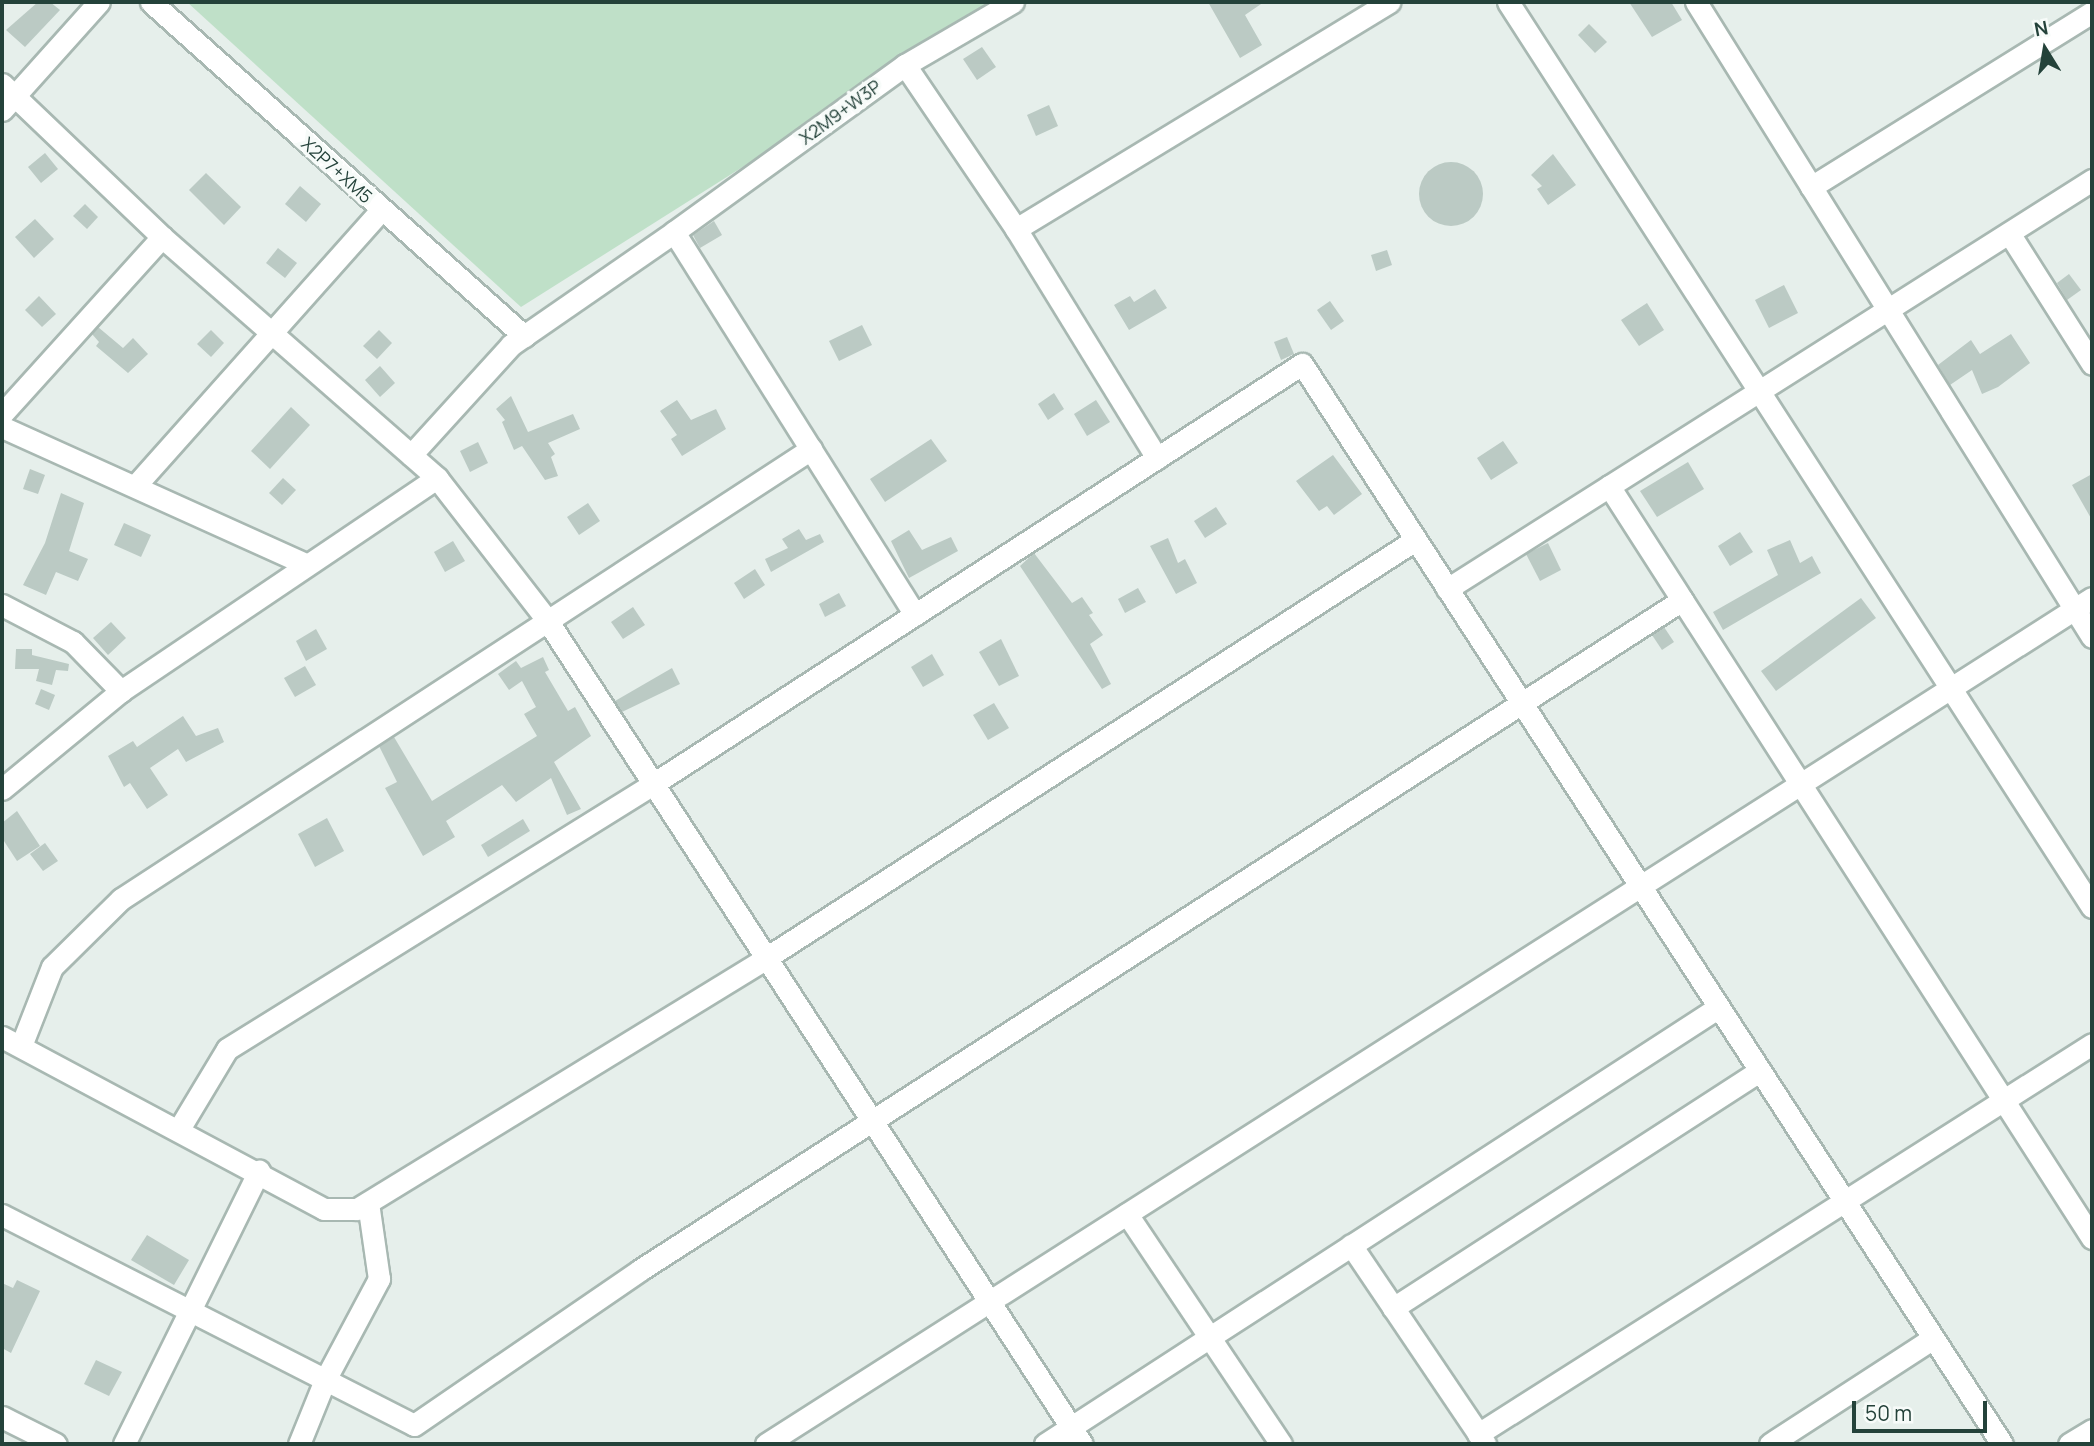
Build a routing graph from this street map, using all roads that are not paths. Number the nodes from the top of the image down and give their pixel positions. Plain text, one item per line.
1 (99, 2) edge
2 (151, 2) edge
3 (1013, 2) edge
4 (1389, 2) edge
5 (1508, 2) edge
6 (1696, 2) edge
7 (2088, 12) edge
8 (905, 65) junction
9 (6, 97) edge
10 (2092, 180) edge
11 (1811, 187) junction
12 (381, 210) junction
13 (1016, 229) junction
14 (674, 232) junction
15 (2009, 233) junction
16 (162, 237) junction
17 (1887, 310) junction
18 (272, 333) junction
19 (524, 336) junction
20 (2092, 364) edge
21 (1760, 390) junction
22 (2, 414) edge
23 (2, 427) edge
24 (811, 449) junction
25 (411, 455) junction
26 (1157, 458) junction
27 (437, 478) junction
28 (136, 485) junction
29 (1609, 486) junction
30 (1415, 540) junction
31 (304, 564) junction
32 (1447, 589) junction
33 (2092, 598) edge
34 (1682, 600) junction
35 (2, 605) edge
36 (2074, 610) junction
37 (915, 614) junction
38 (547, 621) junction
39 (2092, 637) edge
40 (1952, 688) junction
41 (121, 691) junction
42 (1521, 702) junction
43 (653, 784) junction
44 (1801, 784) junction
45 (2, 789) edge
46 (1640, 887) junction
47 (2092, 907) edge
48 (766, 958) junction
49 (1719, 1007) junction
50 (11, 1042) edge
51 (2092, 1044) edge
52 (1760, 1071) junction
53 (2003, 1100) junction
54 (872, 1121) junction
55 (179, 1129) junction
56 (259, 1171) junction
57 (1844, 1201) junction
58 (368, 1203) junction
59 (1127, 1214) junction
60 (2, 1215) edge
61 (2092, 1238) edge
62 (1351, 1245) junction
63 (989, 1302) junction
64 (1393, 1308) junction
65 (190, 1311) junction
66 (1210, 1337) junction
67 (1933, 1338) junction
68 (325, 1380) junction
69 (2, 1417) edge
70 (2092, 1430) edge
71 (1076, 1436) edge
72 (1482, 1439) edge
73 (56, 1444) edge
74 (124, 1444) edge
75 (299, 1444) edge
76 (766, 1444) edge
77 (1045, 1444) edge
78 (1281, 1444) edge
79 (1770, 1444) edge
80 (2001, 1444) edge
81 (2069, 1444) edge

1 - 9 street
2 - 12 street, X2P7+XM5
3 - 8 street, X2M9+W3P
4 - 13 street
5 - 21 street
6 - 11 street
7 - 11 street
8 - 13 street
8 - 14 street, X2M9+W3P
9 - 16 street
10 - 15 street
11 - 17 street
12 - 18 street
12 - 19 street, X2P7+XM5
13 - 26 street
14 - 19 street, X2M9+W3P
14 - 24 street
15 - 17 street
15 - 20 street
16 - 18 street
16 - 22 street
17 - 21 street
17 - 36 street
18 - 25 street
18 - 28 street
19 - 25 street, X2M9+W3P
21 - 29 street
21 - 40 street
23 - 28 street
24 - 37 street
24 - 38 street
25 - 27 street
26 - 30 street
26 - 37 street
27 - 31 street
27 - 38 street
28 - 31 street
29 - 32 street
29 - 34 street
30 - 32 street
30 - 48 street
31 - 41 street
32 - 42 street
33 - 36 street
34 - 42 street
34 - 44 street
35 - 41 street
36 - 39 street
36 - 40 street
37 - 43 street
38 - 43 street
38 - 50 street
40 - 44 street
40 - 47 street
41 - 45 street
42 - 46 street
42 - 54 street
43 - 48 street
43 - 55 street
44 - 46 street
44 - 53 street
46 - 49 street
46 - 59 street
48 - 54 street
48 - 58 street
49 - 52 street
49 - 62 street
50 - 55 street
51 - 53 street
52 - 57 street
52 - 64 street
53 - 57 street
53 - 61 street
54 - 63 street
54 - 68 street
55 - 56 street
56 - 58 street
56 - 65 street
57 - 67 street
57 - 72 street
58 - 68 street
59 - 63 street
59 - 66 street
60 - 65 street
62 - 64 street
62 - 66 street
63 - 71 street
63 - 76 street
64 - 72 street
65 - 68 street
65 - 74 street
66 - 71 street
66 - 78 street
67 - 79 street
67 - 80 street
68 - 75 street
69 - 73 street
70 - 81 street
71 - 77 street

